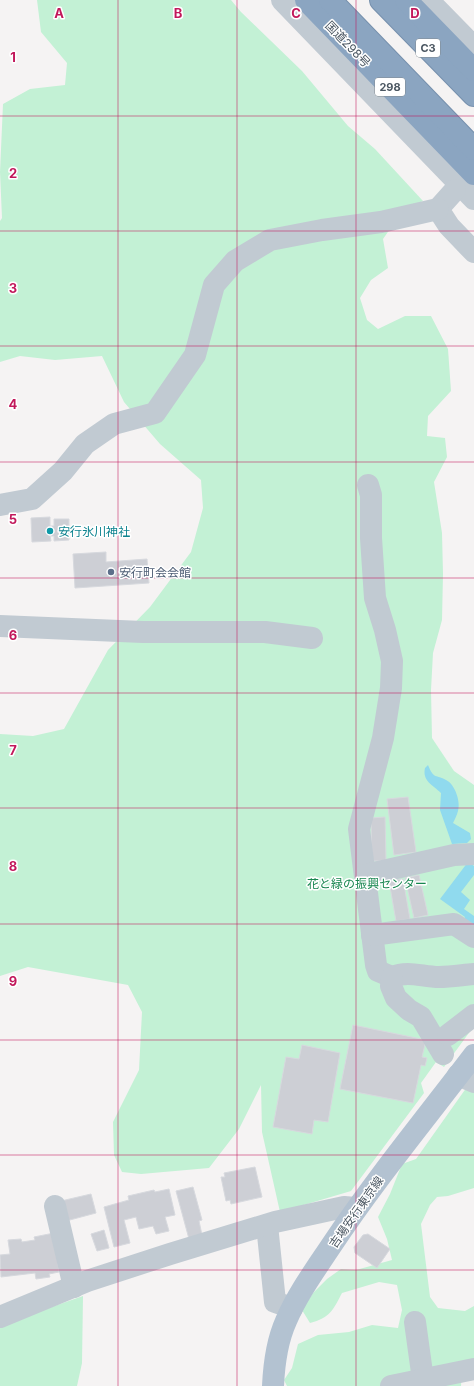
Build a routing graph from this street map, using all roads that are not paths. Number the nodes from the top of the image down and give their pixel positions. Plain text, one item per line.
1 (282, 0) edge
2 (306, 0) edge
3 (330, 0) edge
4 (381, 0) edge
5 (406, 0) edge
6 (428, 0) edge
7 (474, 47) edge
8 (474, 70) edge
9 (474, 95) edge
10 (474, 149) edge
11 (474, 174) edge
12 (465, 195) edge
13 (438, 209) junction
14 (474, 252) edge
15 (368, 485) dead end
16 (0, 505) edge
17 (0, 626) edge
18 (312, 638) dead end
19 (474, 854) edge
20 (365, 875) junction
21 (372, 935) junction
22 (474, 937) edge
23 (474, 974) edge
24 (392, 977) junction
25 (474, 1015) edge
26 (474, 1055) edge
27 (466, 1079) edge
28 (55, 1206) dead end
29 (356, 1208) junction
30 (267, 1225) junction
31 (74, 1287) junction
32 (292, 1308) junction
33 (0, 1317) edge
34 (415, 1322) dead end
35 (474, 1369) edge
36 (423, 1380) junction
37 (273, 1386) edge
38 (392, 1386) edge

1 - 12 street
2 - 11 highway, 国道298号 / 298
3 - 10 highway
4 - 9 highway, C3
5 - 8 highway
6 - 7 street
12 - 13 street
13 - 14 street
13 - 16 street
15 - 20 street
17 - 18 street
19 - 20 street
20 - 21 street
21 - 22 street
21 - 24 street
23 - 24 street
24 - 25 street
26 - 27 main road, 吉場安行東京線
27 - 29 main road, 吉場安行東京線
28 - 31 street
29 - 30 street
29 - 32 main road, 吉場安行東京線
30 - 31 street
30 - 32 street
31 - 33 street
32 - 37 main road, 吉場安行東京線
34 - 36 street
35 - 36 street
36 - 38 street

